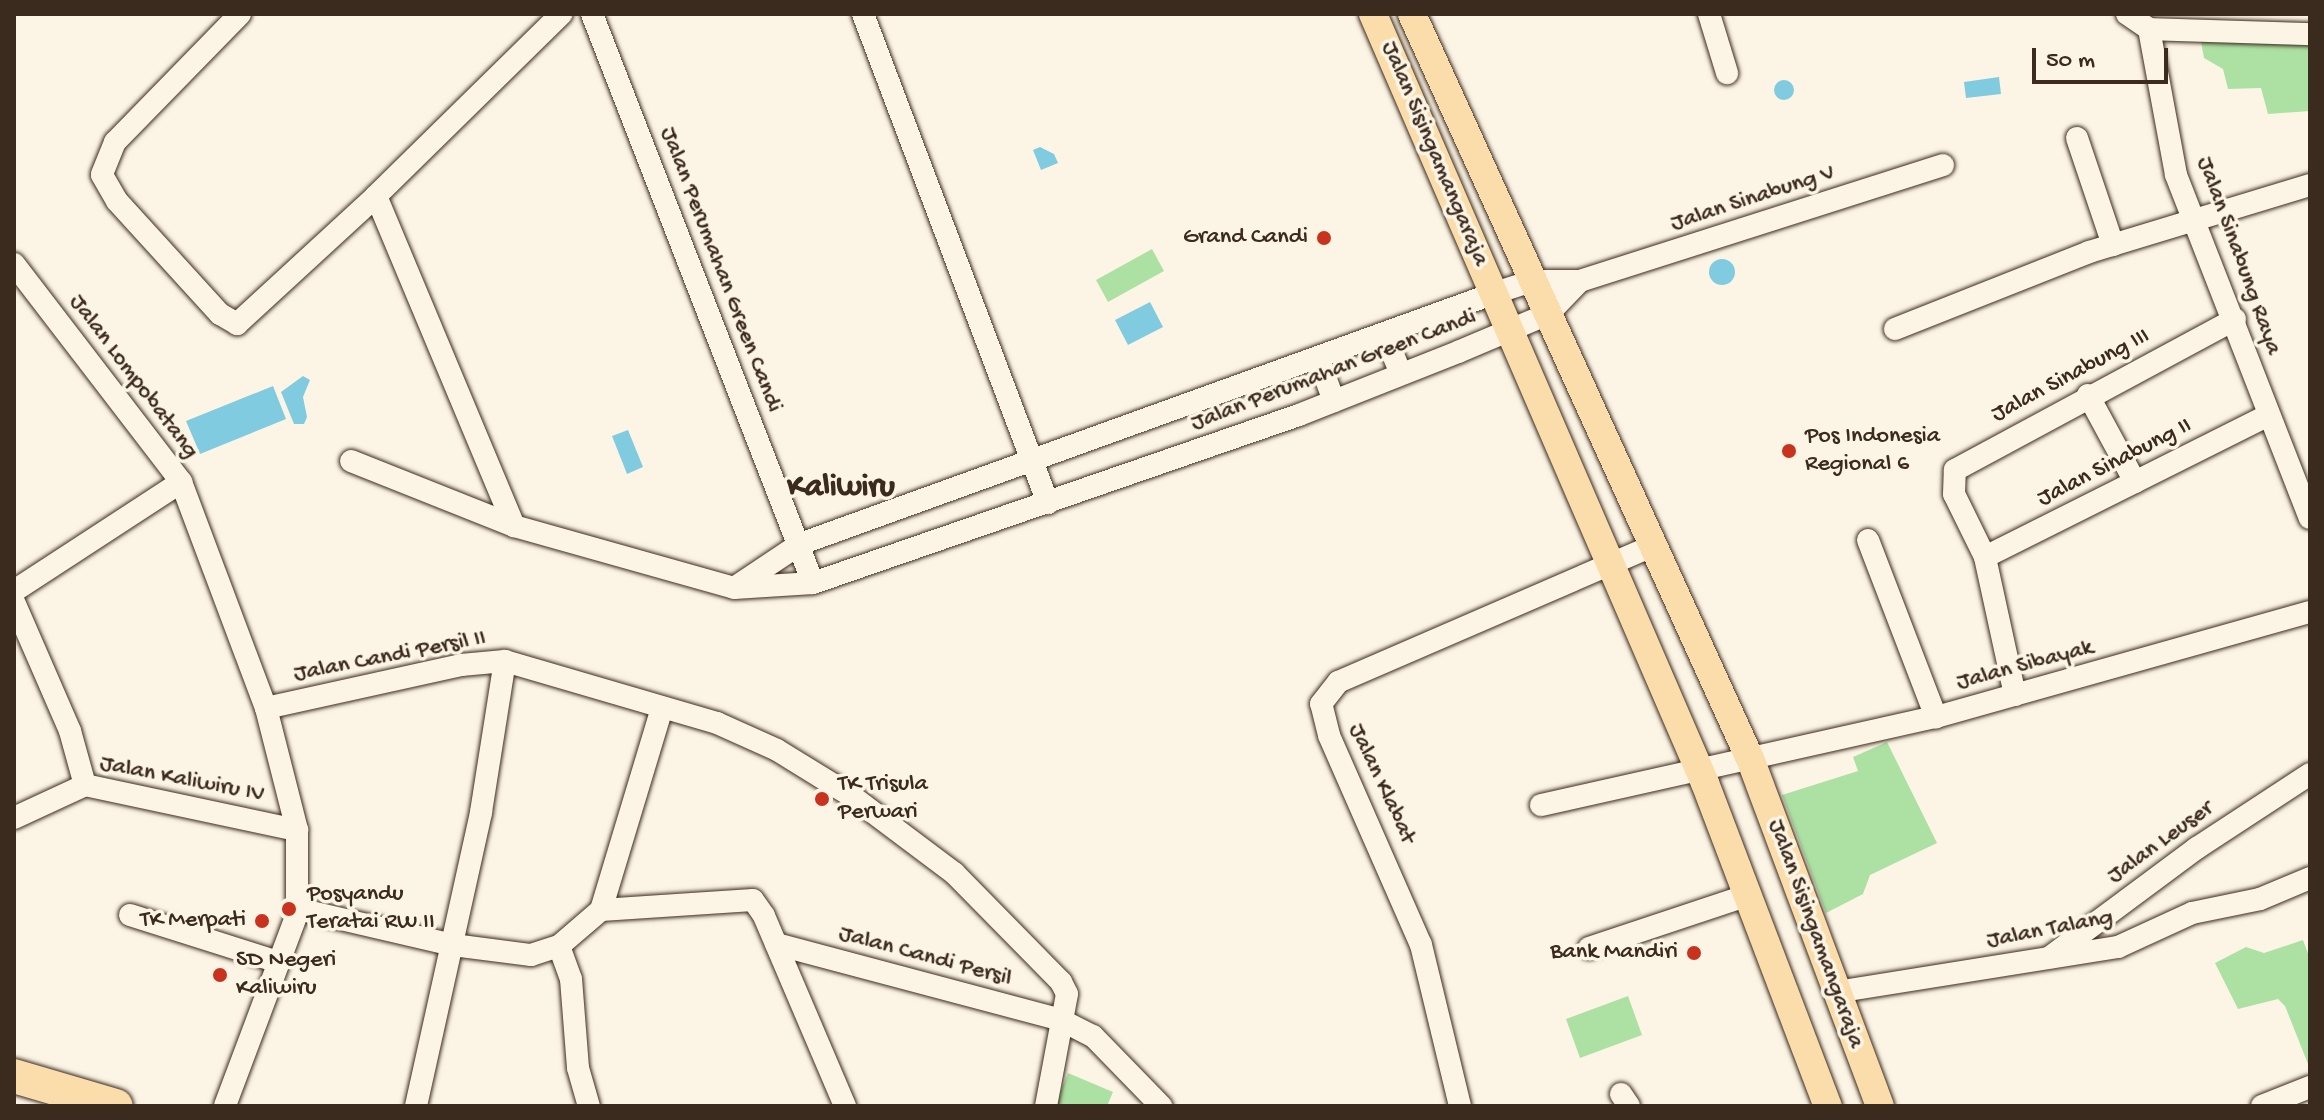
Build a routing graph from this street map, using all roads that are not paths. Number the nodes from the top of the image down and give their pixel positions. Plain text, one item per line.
1 (240, 14) edge
2 (561, 14) edge
3 (592, 14) edge
4 (863, 14) edge
5 (1373, 14) edge
6 (1412, 14) edge
7 (1709, 14) edge
8 (2127, 14) edge
9 (2149, 29) junction
10 (2310, 34) edge
11 (1727, 73) dead end
12 (2077, 138) dead end
13 (1943, 165) dead end
14 (2310, 185) edge
15 (376, 196) junction
16 (2193, 221) junction
17 (2113, 245) junction
18 (14, 264) edge
19 (1533, 281) junction
20 (1580, 281) junction
21 (1495, 293) junction
22 (1548, 314) junction
23 (2235, 319) junction
24 (1895, 329) dead end
25 (1512, 331) junction
26 (1385, 335) junction
27 (1318, 358) junction
28 (1401, 374) junction
29 (2088, 395) junction
30 (1334, 401) junction
31 (2268, 415) junction
32 (1032, 457) junction
33 (351, 461) dead end
34 (181, 482) junction
35 (2135, 482) junction
36 (1048, 503) junction
37 (2310, 518) edge
38 (514, 526) junction
39 (1868, 540) dead end
40 (800, 544) junction
41 (1655, 545) junction
42 (1985, 557) junction
43 (1611, 565) junction
44 (813, 583) junction
45 (734, 588) junction
46 (14, 591) edge
47 (2310, 612) edge
48 (16, 614) edge
49 (505, 661) junction
50 (2015, 695) junction
51 (266, 708) junction
52 (662, 708) junction
53 (1936, 717) junction
54 (1751, 761) junction
55 (1698, 768) junction
56 (2310, 774) edge
57 (85, 785) junction
58 (1541, 805) dead end
59 (14, 818) edge
60 (297, 830) junction
61 (2310, 878) edge
62 (1748, 895) junction
63 (298, 909) junction
64 (601, 910) junction
65 (130, 915) dead end
66 (776, 944) junction
67 (453, 945) junction
68 (559, 946) junction
69 (1589, 948) dead end
70 (2045, 960) junction
71 (278, 962) junction
72 (1836, 992) junction
73 (1061, 1020) junction
74 (14, 1076) edge
75 (1139, 1084) junction
76 (2310, 1087) edge
77 (116, 1106) edge
78 (225, 1106) edge
79 (416, 1106) edge
80 (589, 1106) edge
81 (845, 1106) edge
82 (1046, 1106) edge
83 (1130, 1106) edge
84 (1161, 1106) edge
85 (1460, 1106) edge
86 (1828, 1106) edge
87 (1880, 1106) edge
88 (2262, 1106) edge

1 - 15 street
2 - 15 street
3 - 40 street, Jalan Perumahan Green Candi
4 - 32 street
5 - 21 main road, Jalan Sisingamangaraja
6 - 19 main road, Jalan Sisingamangaraja
7 - 11 street
8 - 9 street
9 - 10 street
9 - 16 street, Jalan Sinabung Raya
12 - 17 street
13 - 20 street, Jalan Sinabung V
14 - 16 street
15 - 38 street
16 - 17 street
16 - 23 street, Jalan Sinabung Raya
17 - 24 street
18 - 34 street, Jalan Lompobatang
19 - 20 street
19 - 21 street, Jalan Sisingamangaraja
19 - 22 main road, Jalan Sisingamangaraja
20 - 22 street, Jalan Perumahan Green Candi
21 - 25 main road, Jalan Sisingamangaraja
21 - 26 street, Jalan Perumahan Green Candi
22 - 25 street, Jalan Perumahan Green Candi
22 - 41 main road, Jalan Sisingamangaraja
23 - 29 street, Jalan Sinabung III
23 - 31 street, Jalan Sinabung Raya
25 - 28 street, Jalan Perumahan Green Candi
25 - 43 main road, Jalan Sisingamangaraja
26 - 27 street, Jalan Perumahan Green Candi
26 - 28 street
27 - 30 street
27 - 32 street, Jalan Perumahan Green Candi
28 - 30 street, Jalan Perumahan Green Candi
29 - 35 street
29 - 42 street, Jalan Sinabung III
30 - 36 street, Jalan Perumahan Green Candi
31 - 35 street, Jalan Sinabung II
31 - 37 street, Jalan Sinabung Raya
32 - 36 street
32 - 40 street, Jalan Perumahan Green Candi
33 - 38 street, Jalan Perumahan Green Candi
34 - 46 street
34 - 51 street, Jalan Lompobatang
35 - 42 street, Jalan Sinabung II
36 - 44 street, Jalan Perumahan Green Candi
38 - 45 street, Jalan Perumahan Green Candi
39 - 53 street
40 - 44 street, Jalan Perumahan Green Candi
40 - 45 street, Jalan Perumahan Green Candi
41 - 43 street
41 - 54 main road, Jalan Sisingamangaraja
42 - 50 street
43 - 55 main road, Jalan Sisingamangaraja
43 - 85 street, Jalan Klabat
44 - 45 street, Jalan Perumahan Green Candi
47 - 50 street, Jalan Sibayak
48 - 57 street
49 - 51 street, Jalan Candi Persil II
49 - 52 street, Jalan Candi Persil II
49 - 67 street
50 - 53 street, Jalan Sibayak
51 - 60 street, Jalan Lompobatang
52 - 64 street
52 - 73 street
53 - 54 street, Jalan Sibayak
54 - 55 street
54 - 72 main road, Jalan Sisingamangaraja
55 - 58 street
55 - 62 main road, Jalan Sisingamangaraja
56 - 70 street, Jalan Leuser
57 - 59 street, Jalan Kaliwiru IV
57 - 60 street, Jalan Kaliwiru IV
60 - 63 street, Jalan Lompobatang
61 - 70 street, Jalan Talang
62 - 69 street
62 - 86 main road, Jalan Sisingamangaraja
63 - 67 street
63 - 71 street
64 - 66 street
64 - 68 street
65 - 71 street
66 - 73 street, Jalan Candi Persil
66 - 81 street
67 - 68 street
67 - 79 street
68 - 80 street
70 - 72 street, Jalan Talang
71 - 78 street
72 - 87 main road, Jalan Sisingamangaraja
73 - 75 street
73 - 82 street
74 - 77 highway
75 - 83 street
75 - 84 street
76 - 88 street

